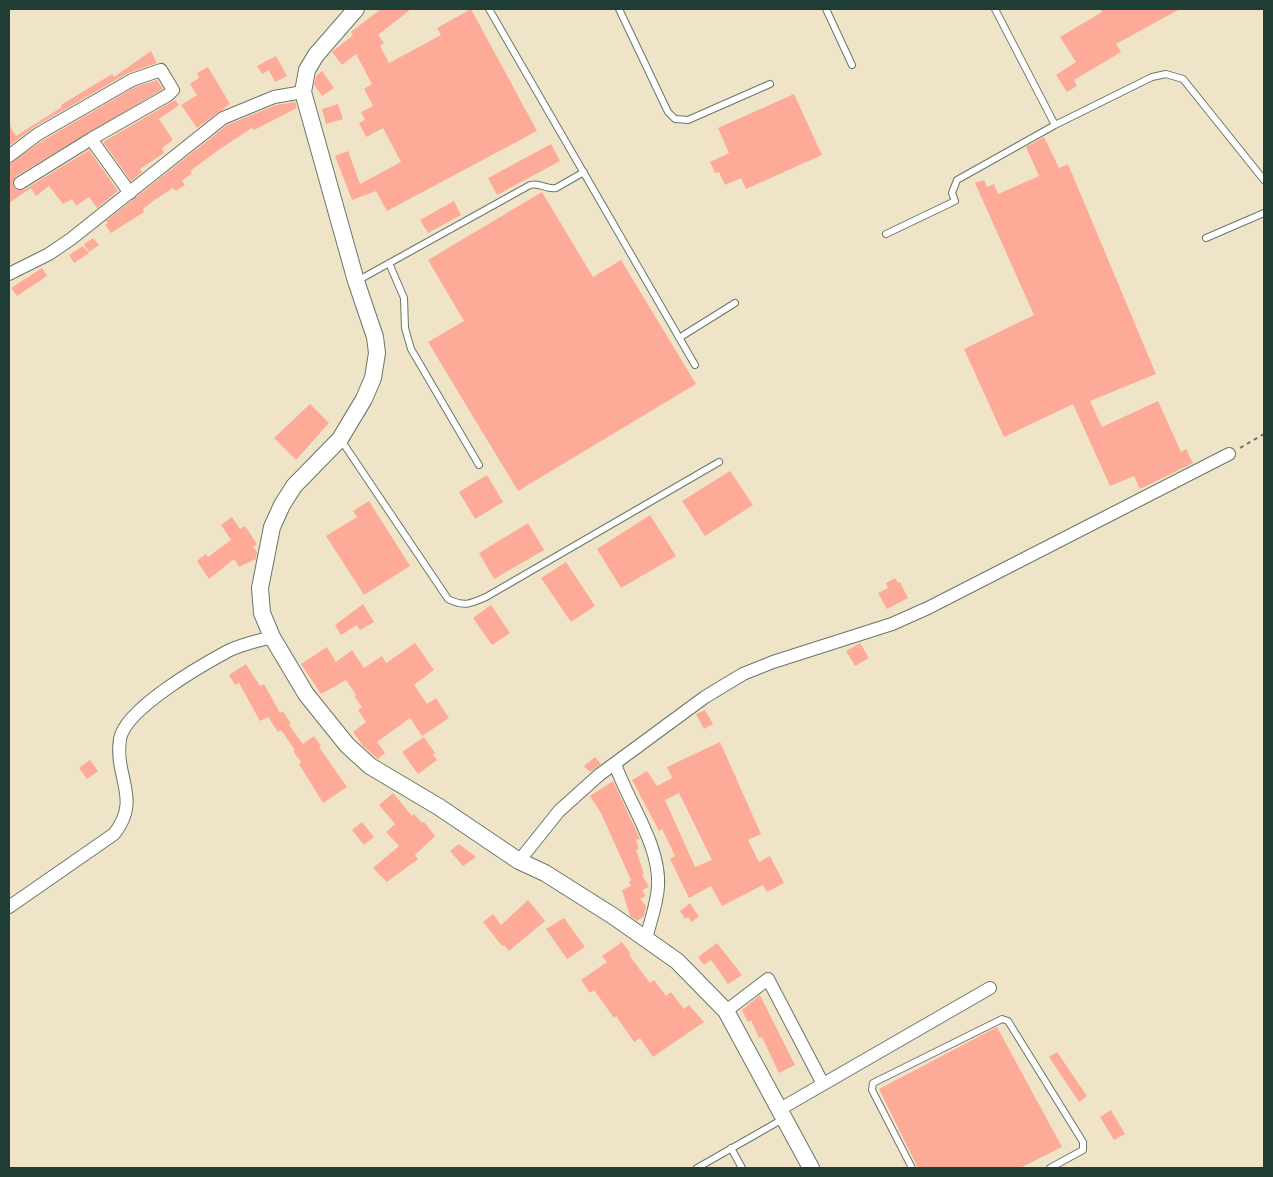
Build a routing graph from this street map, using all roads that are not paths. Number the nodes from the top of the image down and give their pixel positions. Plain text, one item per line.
1 (356, 9) edge
2 (489, 9) edge
3 (619, 9) edge
4 (826, 9) edge
5 (995, 9) edge
6 (852, 65) dead end
7 (770, 84) dead end
8 (303, 92) junction
9 (1055, 125) junction
10 (91, 139) junction
11 (9, 156) edge
12 (584, 172) junction
13 (1264, 180) edge
14 (20, 183) dead end
15 (130, 193) junction
16 (1264, 213) edge
17 (886, 234) dead end
18 (1206, 238) dead end
19 (389, 263) junction
20 (9, 274) edge
21 (356, 281) junction
22 (735, 303) dead end
23 (679, 338) junction
24 (695, 365) dead end
25 (340, 440) junction
26 (1229, 454) road end
27 (719, 462) dead end
28 (480, 465) dead end
29 (272, 636) junction
30 (615, 764) junction
31 (518, 861) junction
32 (9, 907) edge
33 (646, 939) junction
34 (990, 988) dead end
35 (726, 1011) junction
36 (823, 1084) junction
37 (782, 1114) junction
38 (732, 1148) junction
39 (697, 1168) edge
40 (742, 1168) edge
41 (811, 1168) edge
42 (912, 1168) edge
43 (1050, 1168) edge

1 - 8 street
2 - 12 lane
3 - 7 lane
4 - 6 lane
5 - 9 lane
8 - 15 street
8 - 21 street
9 - 13 lane
9 - 17 lane
10 - 11 street
10 - 14 street
10 - 15 street
12 - 19 lane
12 - 23 lane
15 - 20 street
16 - 18 lane
19 - 21 lane
19 - 28 lane
21 - 25 street
22 - 23 lane
23 - 24 lane
25 - 27 lane
25 - 29 street
26 - 30 street
29 - 31 street
29 - 32 street
30 - 31 street
30 - 33 street
31 - 33 street
33 - 35 street
34 - 36 street
35 - 36 street
35 - 37 street
36 - 37 street
37 - 38 lane
37 - 41 street
38 - 39 lane
38 - 40 lane
42 - 43 lane

